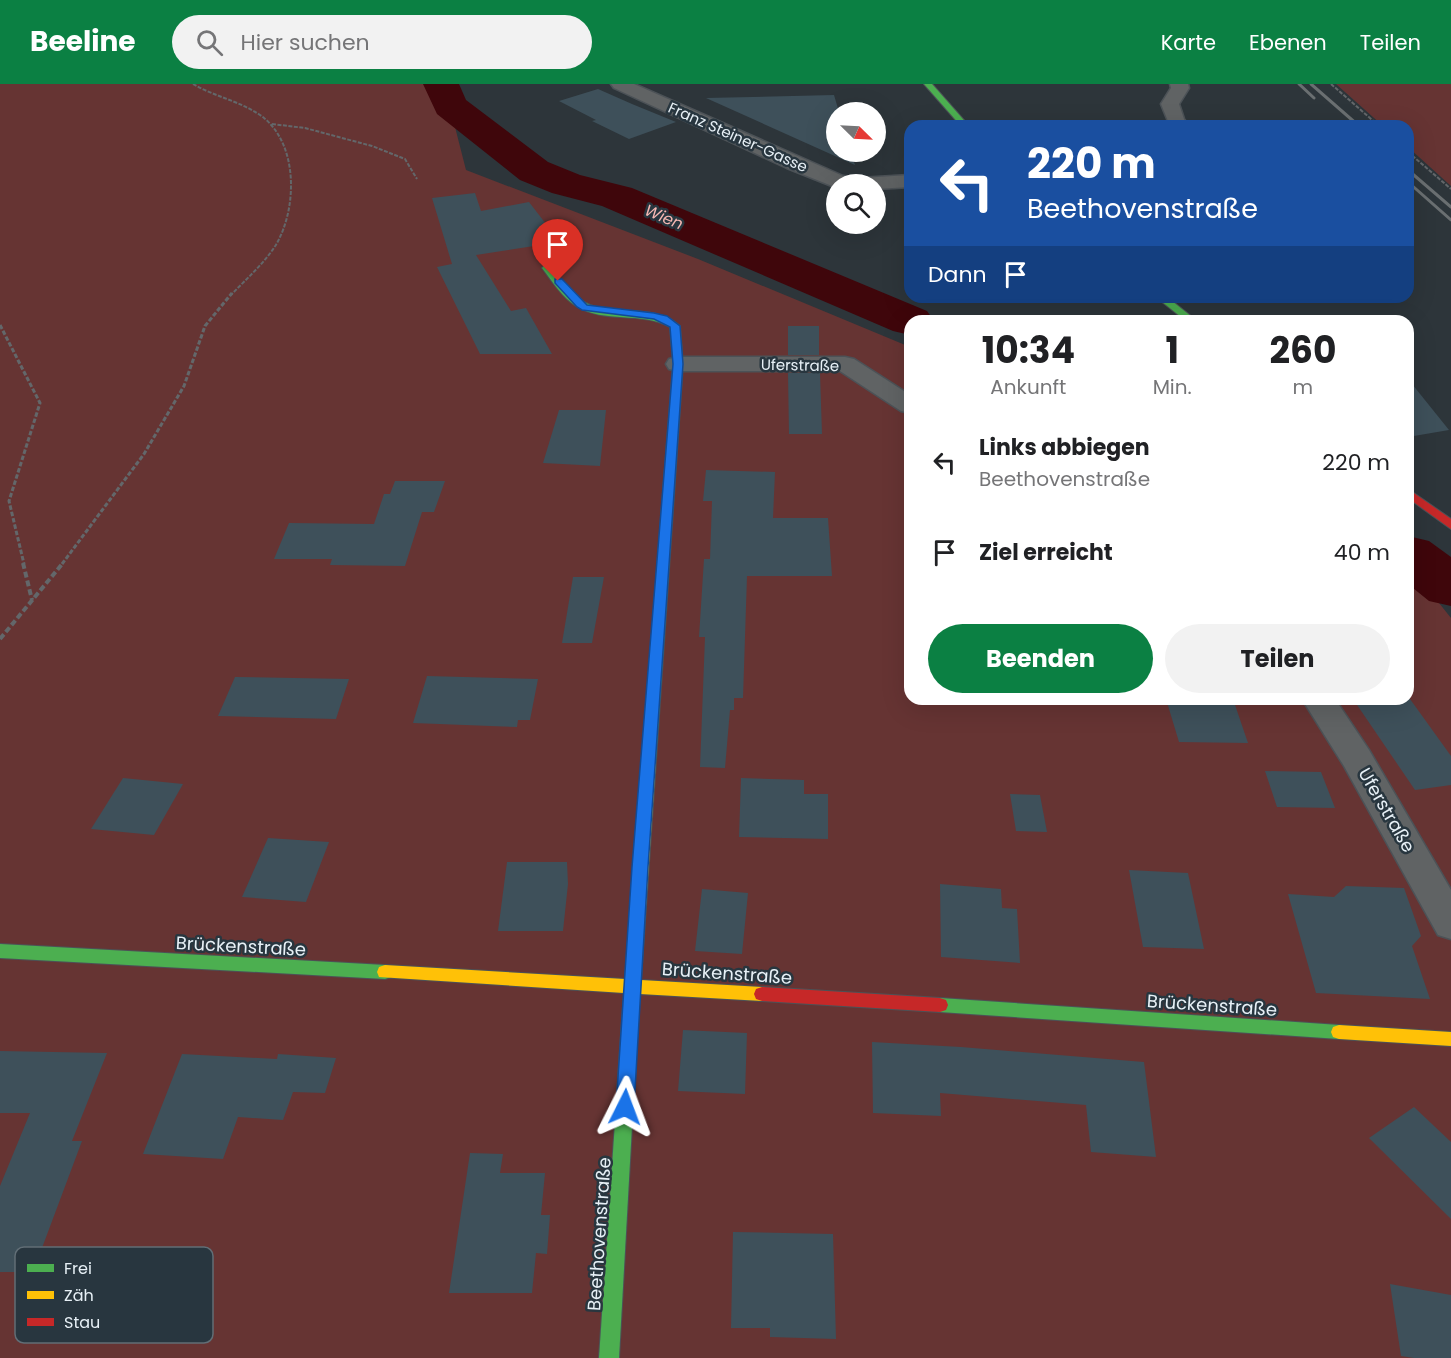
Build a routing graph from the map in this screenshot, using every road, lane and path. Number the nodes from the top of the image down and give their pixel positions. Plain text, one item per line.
1 (193, 84) edge
2 (620, 84) edge
3 (928, 84) edge
4 (1179, 84) edge
5 (1331, 84) edge
6 (960, 120) edge
7 (1175, 120) edge
8 (1372, 120) edge
9 (271, 124) junction
10 (1414, 157) edge
11 (826, 177) edge
12 (417, 178) dead end
13 (904, 181) edge
14 (886, 182) edge
15 (1451, 189) edge
16 (548, 268) dead end
17 (1169, 303) edge
18 (1184, 315) edge
19 (0, 325) edge
20 (678, 364) junction
21 (904, 402) edge
22 (1414, 497) edge
23 (1451, 525) edge
24 (32, 601) junction
25 (0, 639) edge
26 (1322, 705) edge
27 (1451, 924) edge
28 (0, 951) edge
29 (632, 985) junction
30 (1451, 1039) edge
31 (609, 1358) edge

1 - 9 path
2 - 11 street, Franz Steiner-Gasse
3 - 6 street
4 - 7 street
5 - 8 path
9 - 12 path
9 - 24 path
10 - 15 path
13 - 14 street, Franz Steiner-Gasse
16 - 20 street, Beethovenstraße
17 - 18 street
19 - 24 path
20 - 21 street, Uferstraße
20 - 29 street, Beethovenstraße
22 - 23 street
24 - 25 path
26 - 27 street, Uferstraße
28 - 29 street, Brückenstraße
29 - 30 street, Brückenstraße
29 - 31 street, Beethovenstraße

